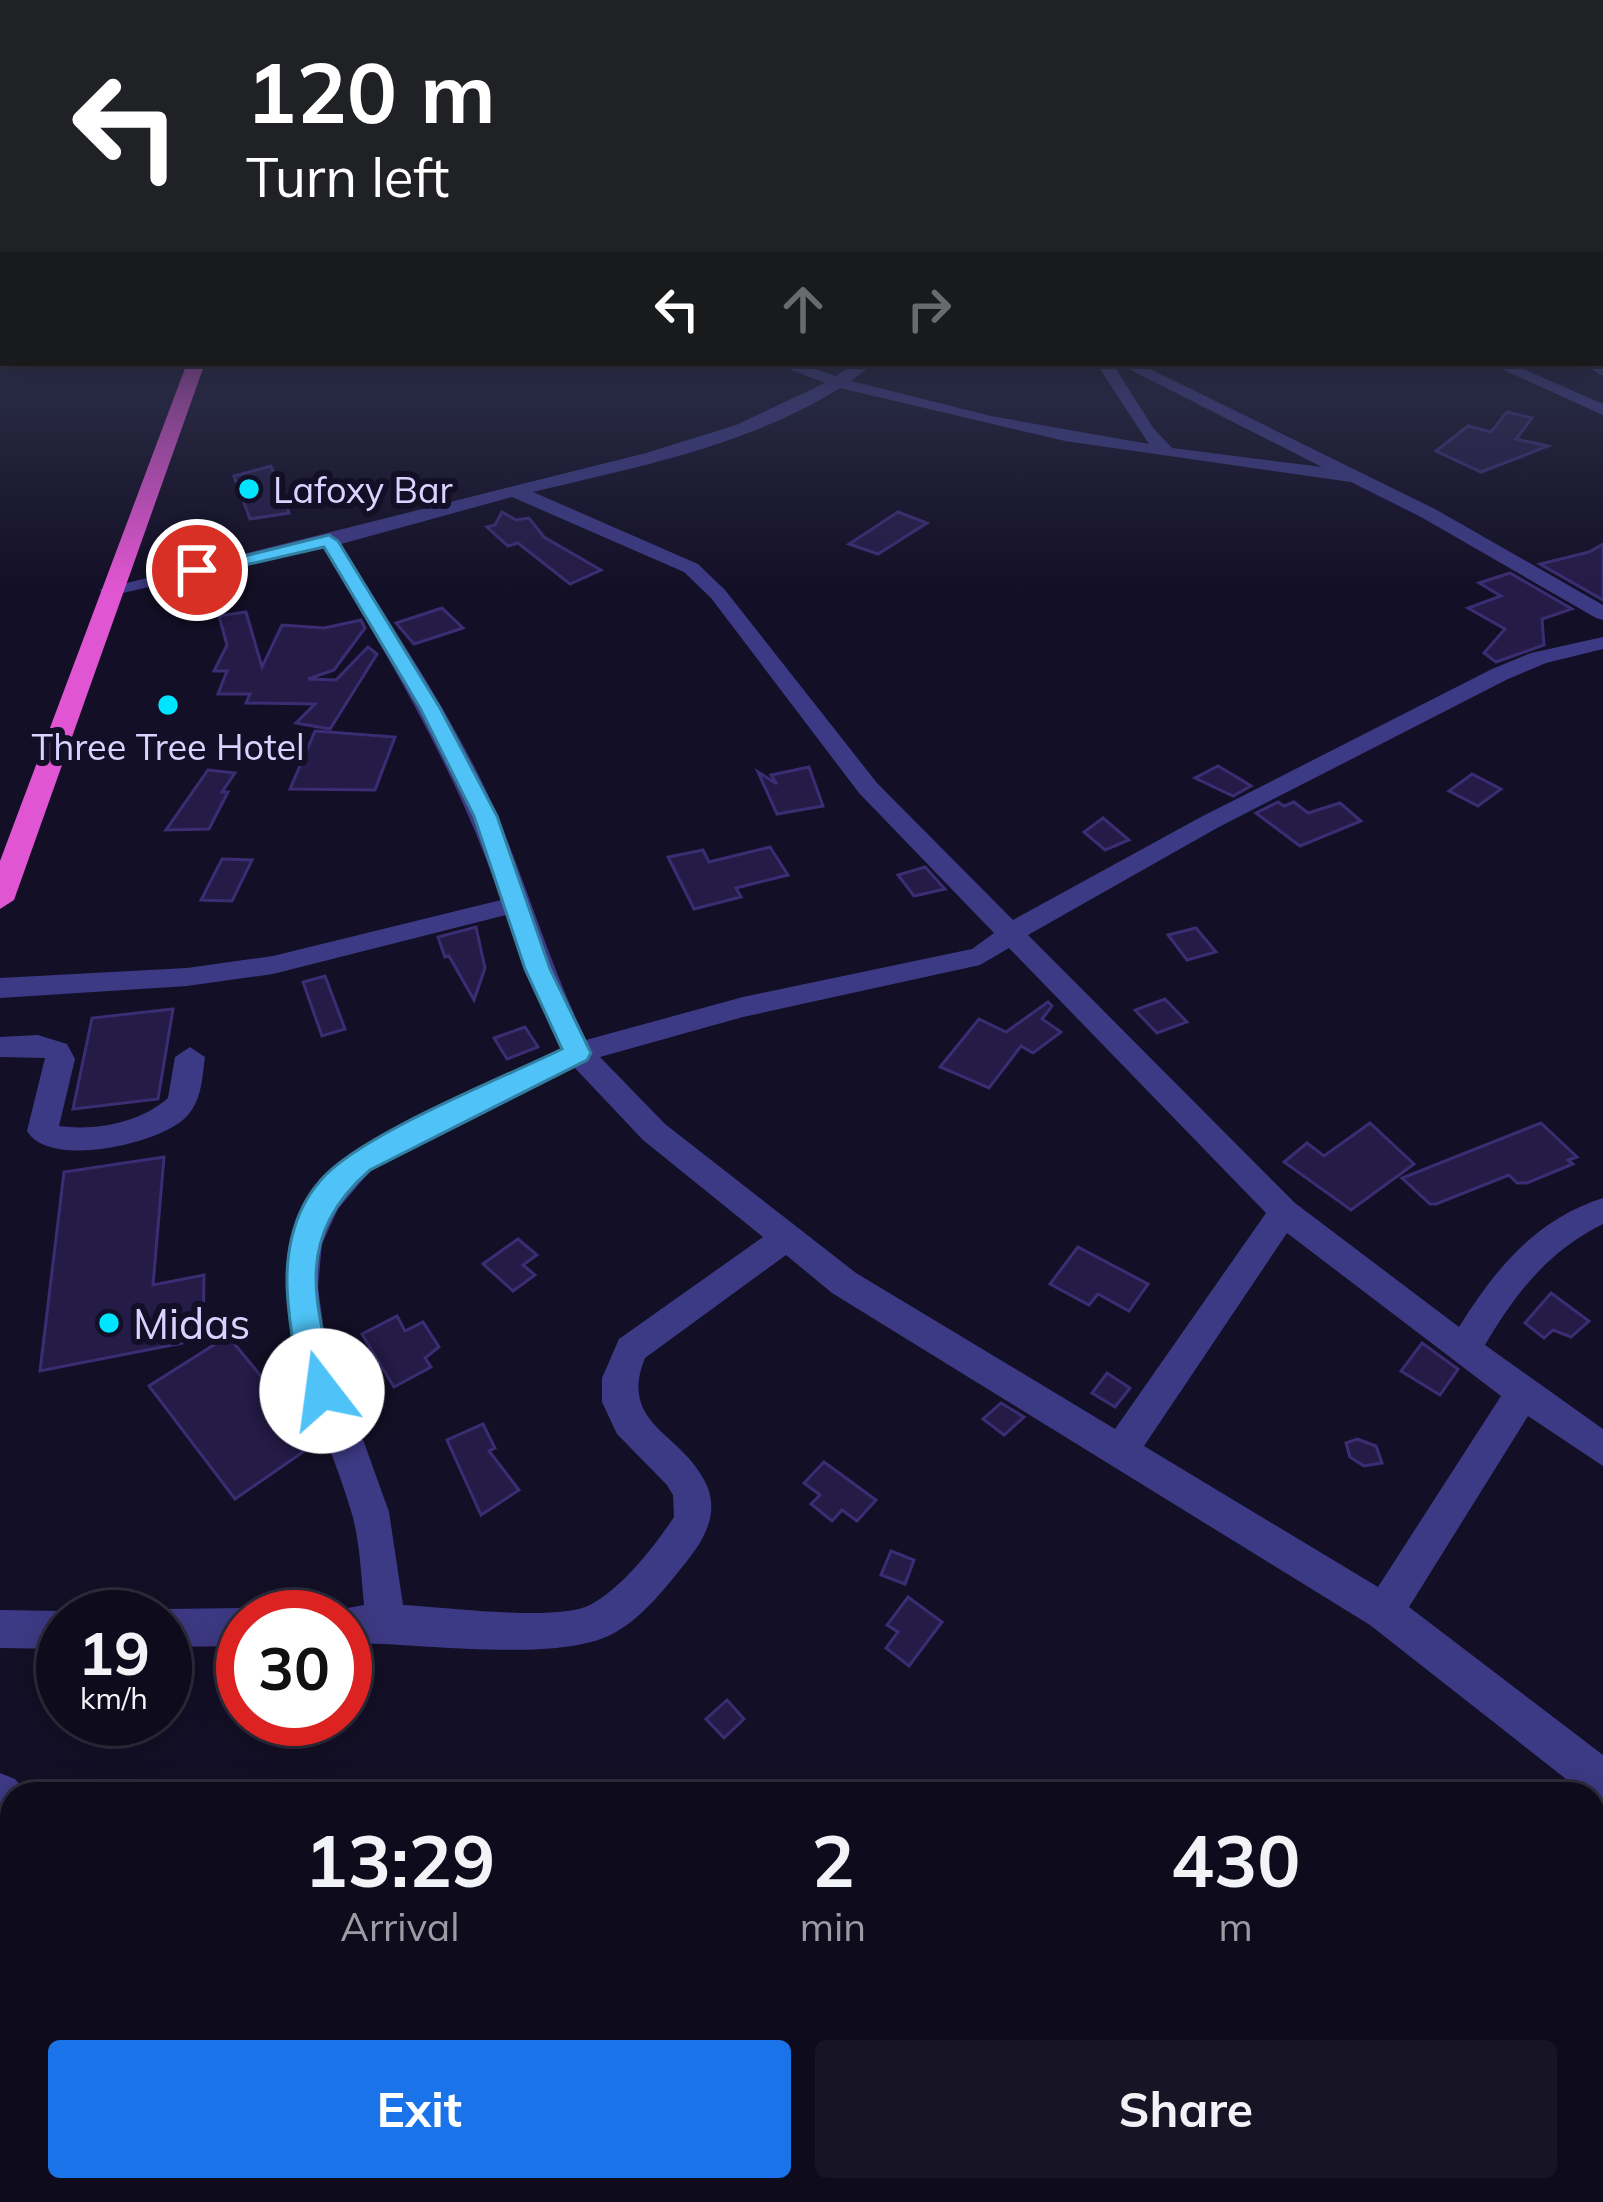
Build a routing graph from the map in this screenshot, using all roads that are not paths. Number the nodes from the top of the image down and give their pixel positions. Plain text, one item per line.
1 (189, 383) edge
2 (838, 383) edge
3 (844, 383) edge
4 (1116, 383) edge
5 (1165, 383) edge
6 (1541, 383) edge
7 (1603, 410) edge
8 (1166, 452) junction
9 (1354, 477) junction
10 (514, 491) junction
11 (329, 541) junction
12 (110, 590) junction
13 (1603, 614) edge
14 (1603, 643) edge
15 (0, 900) edge
16 (517, 904) junction
17 (1008, 935) junction
18 (0, 988) edge
19 (0, 1047) edge
20 (578, 1053) junction
21 (190, 1057) dead end
22 (1603, 1210) edge
23 (1284, 1212) junction
24 (785, 1238) junction
25 (1464, 1349) junction
26 (1522, 1394) junction
27 (1122, 1449) junction
28 (1603, 1450) edge
29 (1384, 1612) junction
30 (372, 1623) edge
31 (386, 1623) junction
32 (0, 1629) edge
33 (36, 1630) edge
34 (1603, 1780) edge

1 - 12 highway
2 - 10 street
3 - 8 street
4 - 8 street
5 - 9 street
6 - 7 street
8 - 9 street
9 - 13 street
10 - 11 street
10 - 17 street
11 - 12 street
11 - 16 street
12 - 15 highway
14 - 17 street
16 - 18 street
16 - 20 street
17 - 20 street
17 - 23 street
19 - 21 street
20 - 24 street
20 - 31 street
22 - 25 street
23 - 25 street
23 - 27 street
24 - 27 street
24 - 31 street
25 - 26 street
26 - 28 street
26 - 29 street
27 - 29 street
29 - 34 street
30 - 31 street
32 - 33 street

